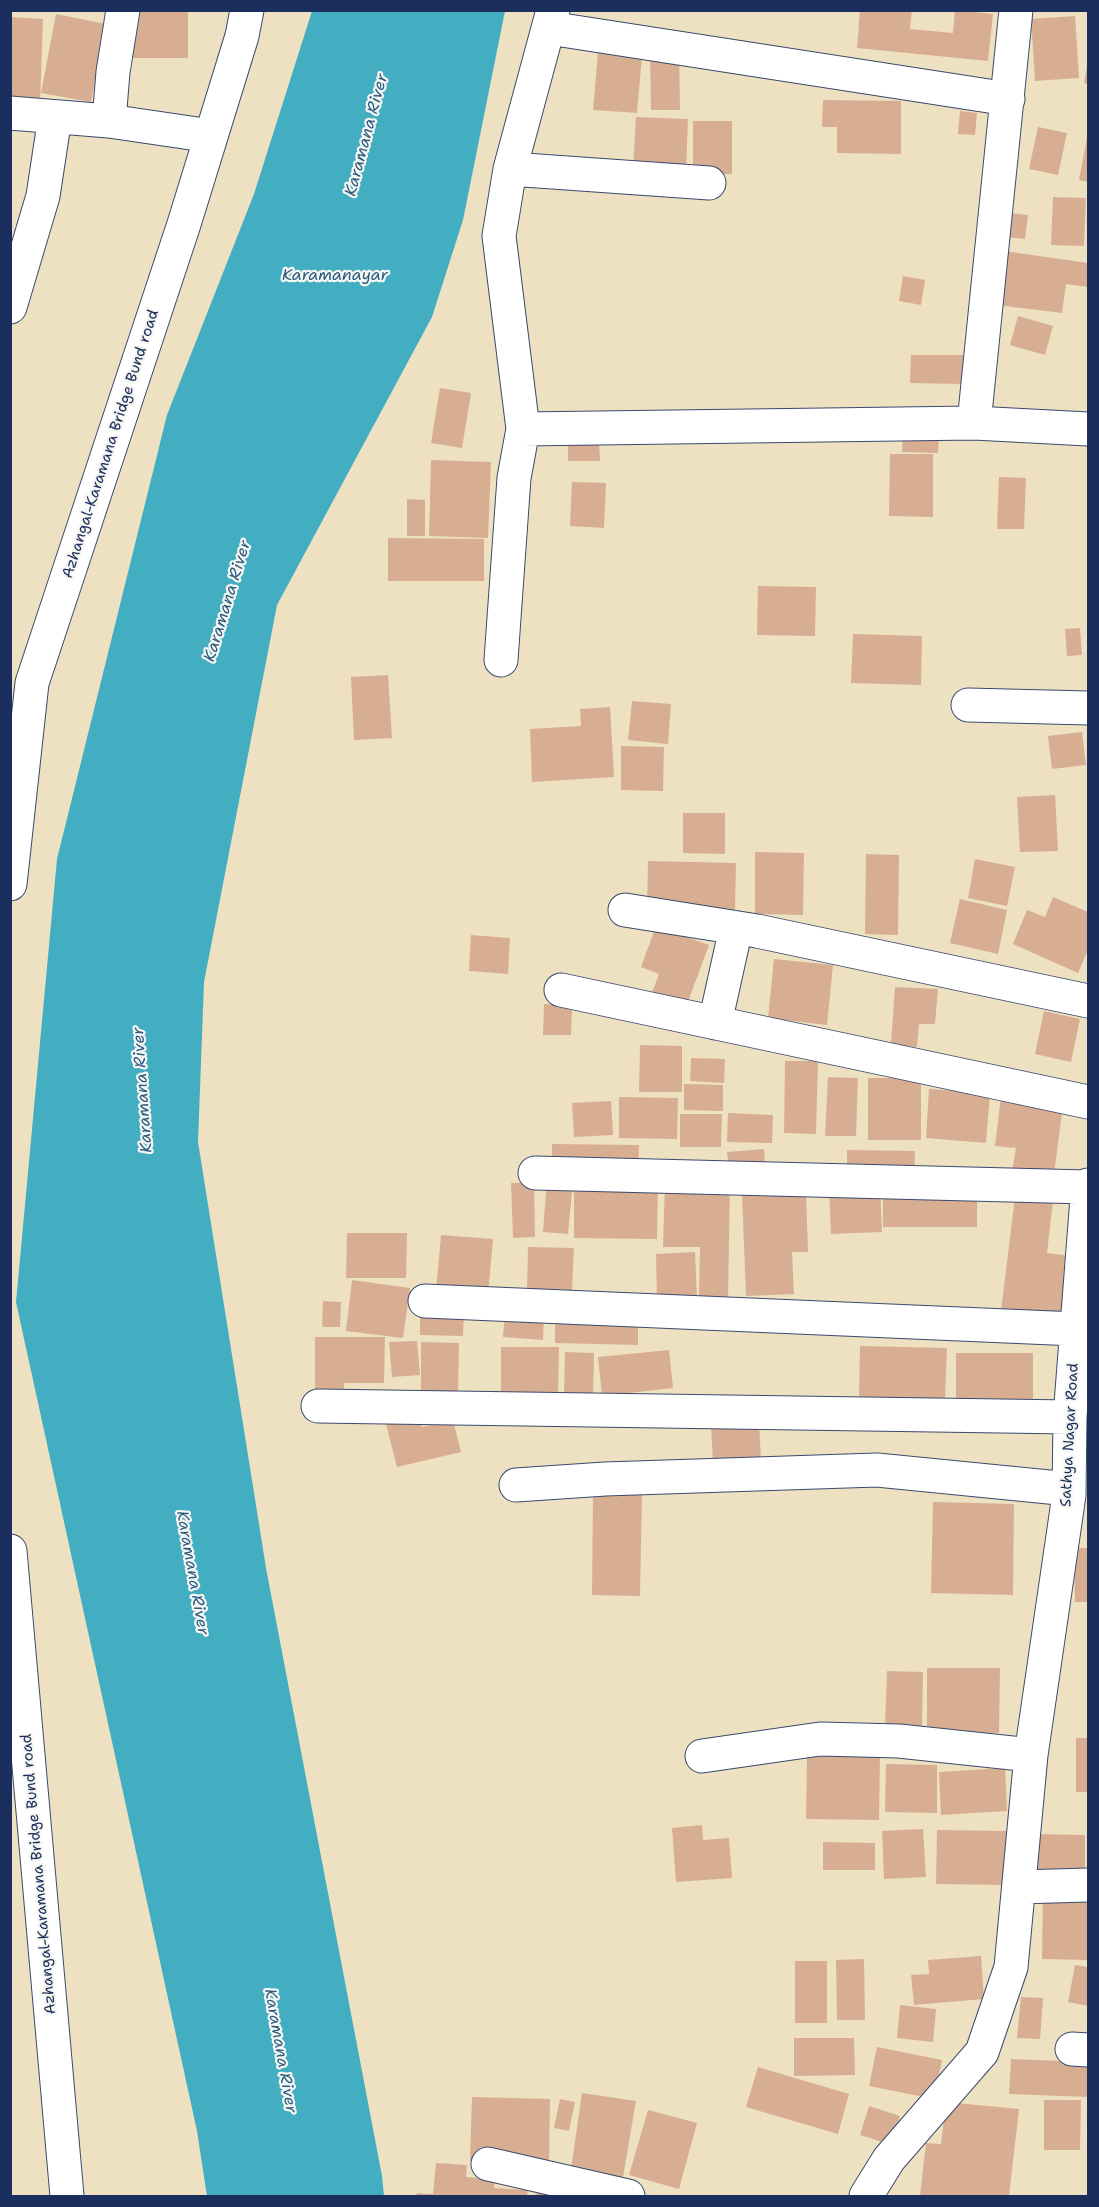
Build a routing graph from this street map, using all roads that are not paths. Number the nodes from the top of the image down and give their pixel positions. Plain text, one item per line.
1 (123, 10) edge
2 (247, 10) edge
3 (1016, 10) edge
4 (551, 19) edge
5 (1008, 99) junction
6 (10, 113) edge
7 (55, 117) junction
8 (109, 121) junction
9 (211, 136) junction
10 (510, 169) junction
11 (709, 183) dead end
12 (10, 307) edge
13 (974, 423) junction
14 (523, 429) junction
15 (1089, 429) edge
16 (501, 660) dead end
17 (968, 705) dead end
18 (1089, 708) edge
19 (10, 884) edge
20 (626, 910) dead end
21 (736, 928) junction
22 (561, 990) dead end
23 (1089, 1001) edge
24 (715, 1023) junction
25 (1089, 1102) edge
26 (535, 1173) dead end
27 (1088, 1186) edge
28 (425, 1301) dead end
29 (1076, 1329) junction
30 (318, 1406) dead end
31 (1070, 1417) junction
32 (516, 1485) dead end
33 (1069, 1489) junction
34 (10, 1551) edge
35 (1031, 1755) junction
36 (702, 1756) dead end
37 (1089, 1885) edge
38 (1019, 1887) junction
39 (488, 2164) dead end
40 (66, 2196) edge
41 (628, 2196) edge
42 (866, 2196) edge

1 - 8 street
2 - 9 street, Azhangal-Karamana Bridge Bund road
3 - 5 street
4 - 5 street
4 - 10 street
5 - 13 street
6 - 7 street
7 - 8 street
7 - 12 street
8 - 9 street
9 - 19 street, Azhangal-Karamana Bridge Bund road
10 - 11 street
10 - 14 street
13 - 14 street
13 - 15 street
14 - 16 street
17 - 18 street
20 - 21 street
21 - 23 street
21 - 24 street
22 - 24 street
24 - 25 street
26 - 27 street
27 - 29 street, Sathya Nagar Road
28 - 29 street
29 - 31 street, Sathya Nagar Road
30 - 31 street
31 - 33 street, Sathya Nagar Road
32 - 33 street
33 - 35 street, Sathya Nagar Road
34 - 40 street, Azhangal-Karamana Bridge Bund road
35 - 36 street
35 - 38 street, Sathya Nagar Road
37 - 38 street
38 - 42 street, Sathya Nagar Road
39 - 41 street

